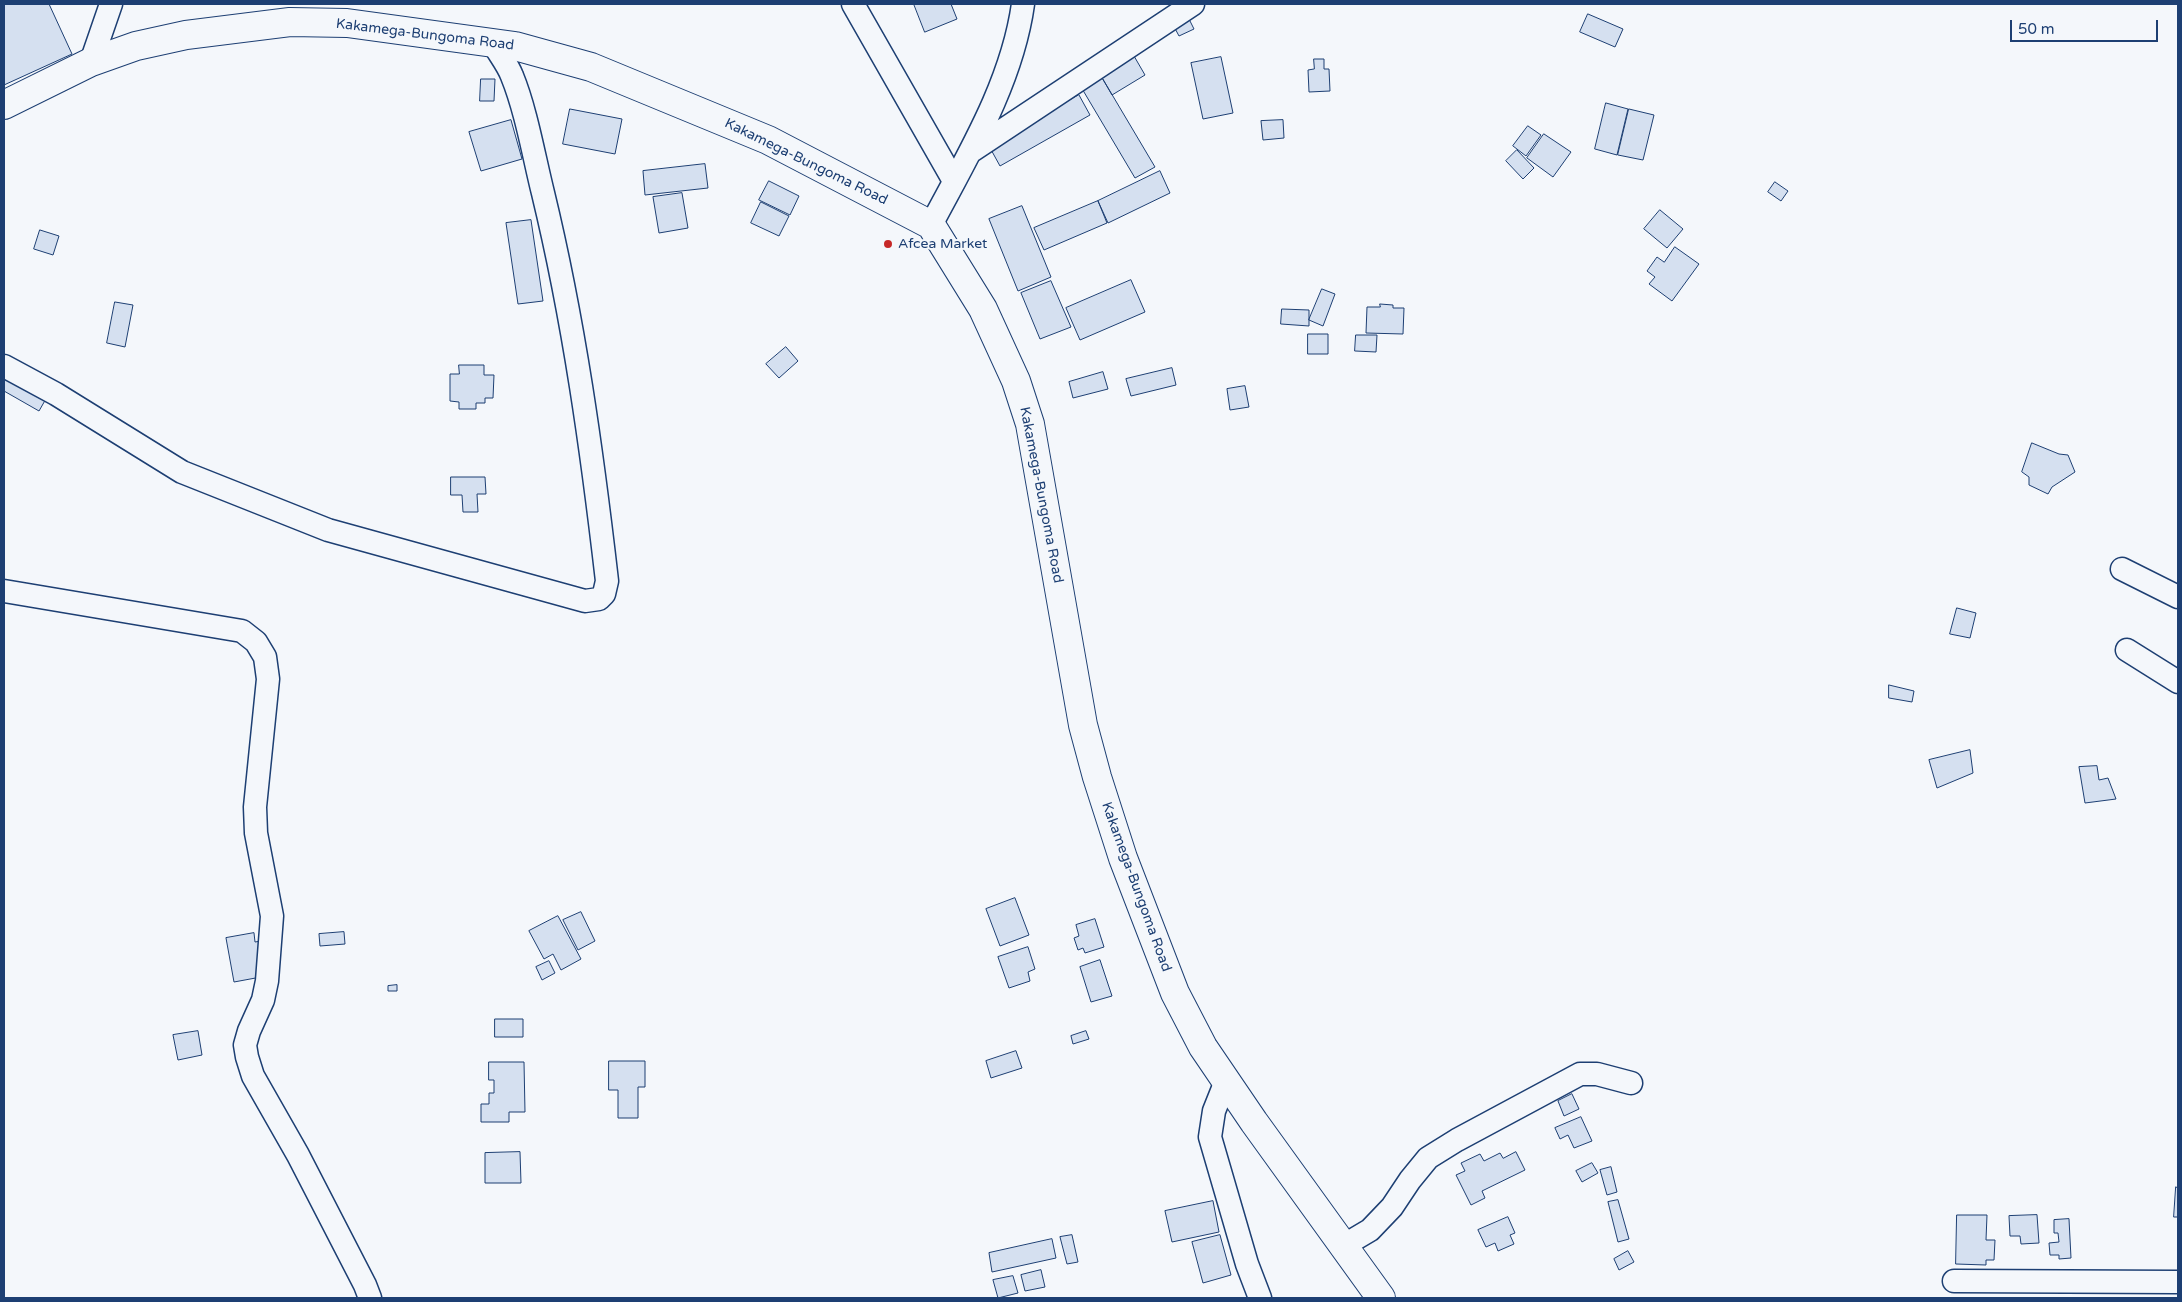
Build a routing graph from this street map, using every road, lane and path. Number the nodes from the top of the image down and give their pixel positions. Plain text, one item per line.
1 (111, 4) edge
2 (853, 4) edge
3 (1023, 4) edge
4 (1193, 4) edge
5 (493, 43) junction
6 (91, 62) junction
7 (4, 104) edge
8 (970, 152) junction
9 (954, 181) junction
10 (931, 225) junction
11 (4, 366) edge
12 (2122, 569) dead end
13 (4, 591) edge
14 (2178, 597) edge
15 (2127, 650) dead end
16 (2178, 682) edge
17 (1226, 1081) junction
18 (1631, 1083) dead end
19 (1343, 1246) junction
20 (1954, 1281) dead end
21 (2178, 1282) edge
22 (370, 1298) edge
23 (1260, 1298) edge
24 (1381, 1298) edge

1 - 6 street
2 - 9 street
3 - 8 street
4 - 8 street
5 - 6 main road, Kakamega-Bungoma Road
5 - 10 main road, Kakamega-Bungoma Road
5 - 11 street
6 - 7 main road, Kakamega-Bungoma Road
8 - 9 street
9 - 10 street
10 - 17 main road, Kakamega-Bungoma Road
12 - 14 street
13 - 22 street
15 - 16 street
17 - 19 main road, Kakamega-Bungoma Road
17 - 23 street
18 - 19 street
19 - 24 main road, Kakamega-Bungoma Road
20 - 21 street

